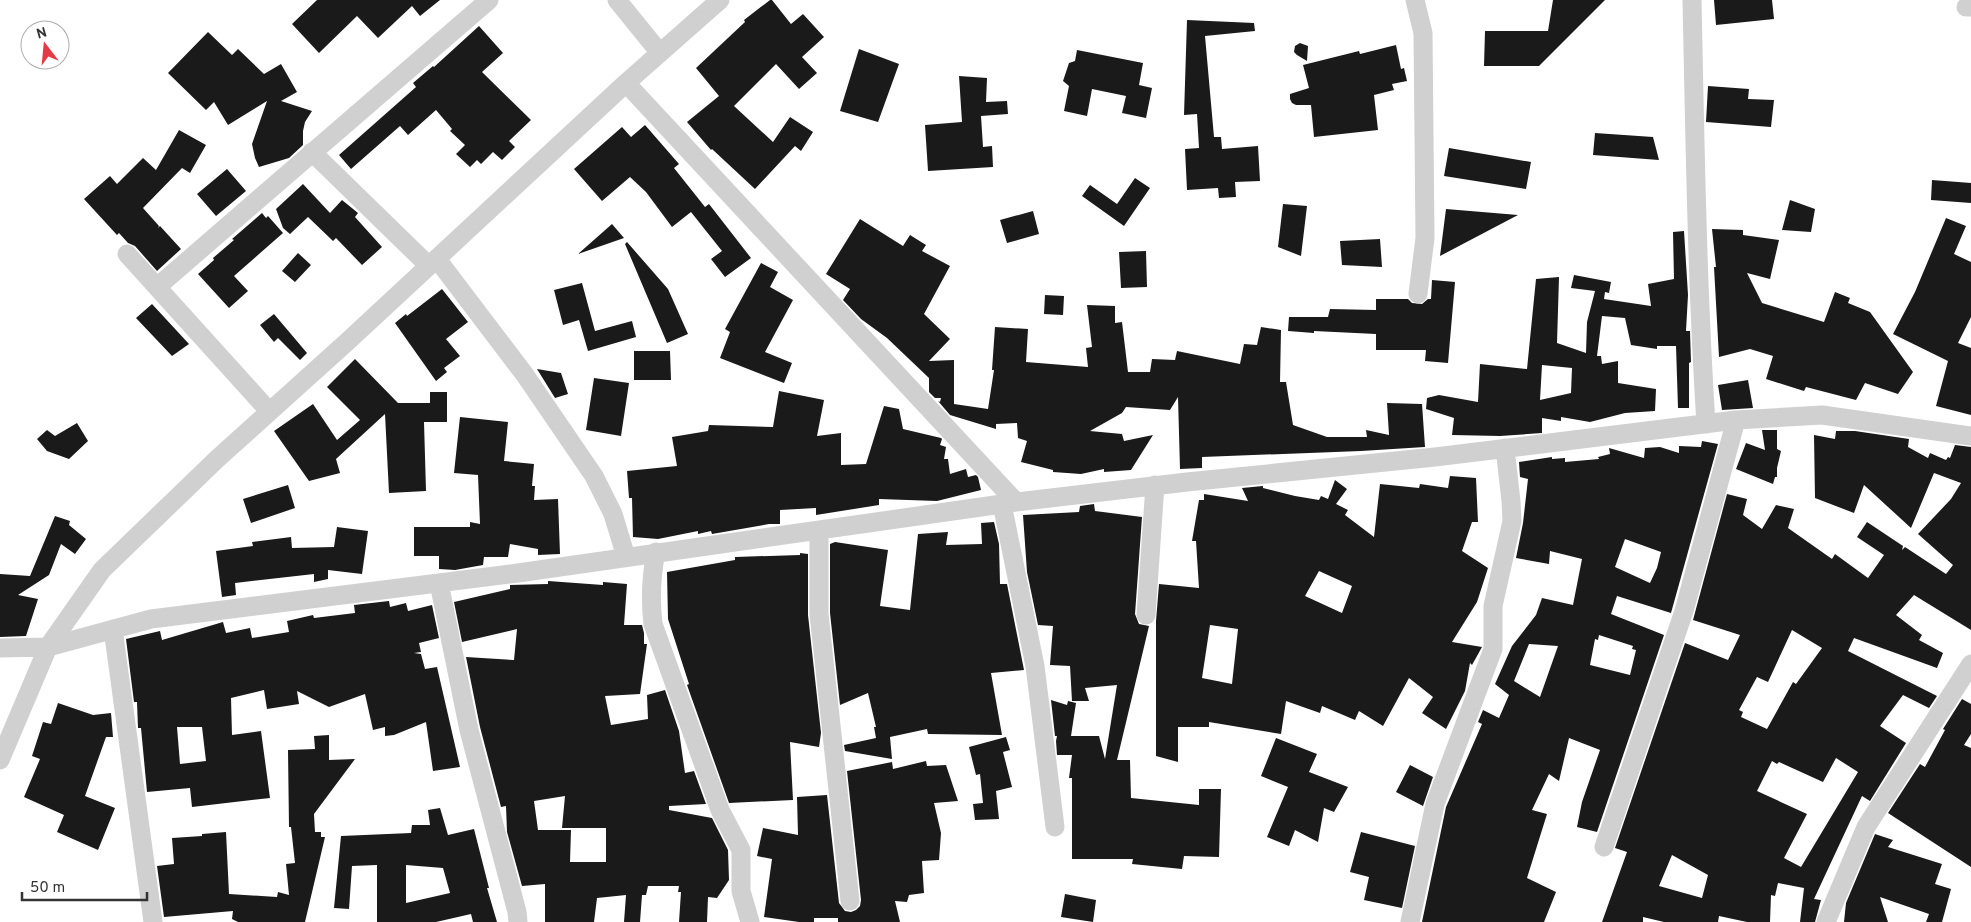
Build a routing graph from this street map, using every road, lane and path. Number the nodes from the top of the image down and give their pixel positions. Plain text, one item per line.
1 (489, 0) edge
2 (617, 0) edge
3 (720, 0) edge
4 (1415, 0) edge
5 (1692, 0) edge
6 (660, 53) junction
7 (626, 83) junction
8 (312, 152) junction
9 (127, 254) dead end
10 (433, 262) junction
11 (157, 287) junction
12 (1418, 294) dead end
13 (268, 411) junction
14 (1736, 420) junction
15 (1706, 424) junction
16 (1971, 436) edge
17 (1505, 448) junction
18 (1155, 485) junction
19 (1009, 503) junction
20 (819, 530) junction
21 (656, 552) junction
22 (626, 557) junction
23 (439, 583) junction
24 (1146, 615) dead end
25 (113, 629) junction
26 (48, 646) junction
27 (0, 648) edge
28 (1971, 664) edge
29 (0, 760) edge
30 (1055, 827) dead end
31 (1604, 847) dead end
32 (850, 901) dead end
33 (153, 922) edge
34 (518, 922) edge
35 (750, 922) edge
36 (1410, 922) edge
37 (1826, 922) edge

1 - 8 street
2 - 6 street
3 - 6 street
4 - 12 street
5 - 15 street
6 - 7 street
7 - 10 street
7 - 19 street
8 - 10 street
8 - 11 street
9 - 11 street
10 - 13 street
10 - 22 street
11 - 13 street
13 - 26 street
14 - 15 street
14 - 16 street
14 - 31 street
15 - 17 street
17 - 18 street
17 - 36 street
18 - 19 street
18 - 24 street
19 - 20 street
19 - 30 street
20 - 21 street
20 - 32 street
21 - 22 street
21 - 35 street
22 - 23 street
23 - 25 street
23 - 34 street
25 - 26 street
25 - 33 street
26 - 27 street
26 - 29 street
28 - 37 street

